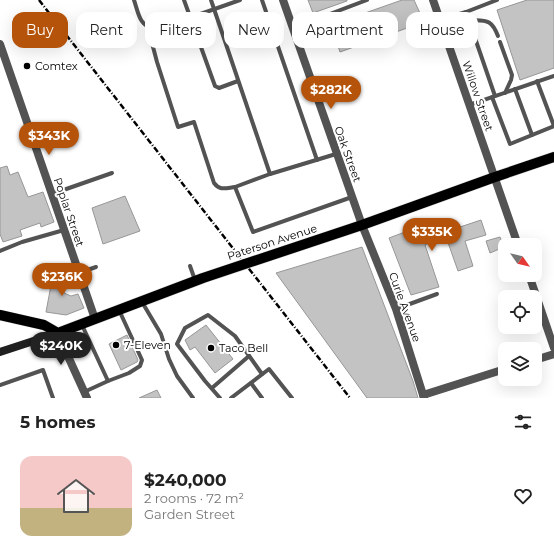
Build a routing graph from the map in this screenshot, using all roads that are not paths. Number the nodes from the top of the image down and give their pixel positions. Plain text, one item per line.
1 (134, 0) edge
2 (184, 0) edge
3 (211, 0) edge
4 (240, 0) edge
5 (262, 0) edge
6 (283, 0) edge
7 (367, 0) edge
8 (433, 0) edge
9 (497, 0) edge
10 (214, 9) junction
11 (188, 12) edge
12 (206, 12) edge
13 (335, 12) edge
14 (437, 12) edge
15 (466, 12) edge
16 (478, 21) edge
17 (145, 25) edge
18 (292, 28) edge
19 (498, 36) dead end
20 (500, 42) dead end
21 (0, 44) edge
22 (153, 48) edge
23 (201, 48) edge
24 (299, 48) edge
25 (450, 48) edge
26 (477, 48) edge
27 (554, 76) edge
28 (238, 81) junction
29 (537, 81) junction
30 (515, 89) junction
31 (505, 93) junction
32 (493, 97) junction
33 (470, 105) junction
34 (532, 135) junction
35 (336, 154) junction
36 (554, 157) edge
37 (317, 160) junction
38 (112, 173) dead end
39 (270, 174) junction
40 (495, 177) junction
41 (235, 187) junction
42 (51, 194) junction
43 (352, 197) junction
44 (362, 225) junction
45 (64, 230) junction
46 (516, 238) edge
47 (0, 250) edge
48 (190, 266) dead end
49 (96, 267) dead end
50 (79, 273) junction
51 (196, 281) junction
52 (531, 282) edge
53 (437, 294) dead end
54 (142, 302) junction
55 (396, 309) junction
56 (119, 310) junction
57 (0, 315) edge
58 (95, 319) junction
59 (81, 324) junction
60 (58, 334) junction
61 (554, 348) edge
62 (0, 352) edge
63 (554, 354) edge
64 (249, 356) junction
65 (542, 358) edge
66 (498, 371) edge
67 (262, 374) junction
68 (108, 381) junction
69 (251, 383) junction
70 (0, 385) edge
71 (212, 388) junction
72 (85, 395) edge
73 (423, 397) edge
74 (53, 398) edge
75 (193, 398) edge
76 (220, 398) edge
77 (231, 398) edge
78 (262, 398) edge
79 (292, 398) edge

1 - 17 lane
2 - 11 lane
3 - 10 lane
4 - 10 lane
5 - 37 lane
6 - 18 street, Oak Street
7 - 13 lane
8 - 14 street, Willow Street
9 - 15 lane
10 - 12 lane
10 - 28 lane
16 - 19 lane
20 - 31 lane
21 - 42 street, Poplar Street
22 - 41 lane
23 - 28 lane
24 - 35 street, Oak Street
25 - 33 street, Willow Street
26 - 32 lane
27 - 29 lane
28 - 39 lane
29 - 30 lane
29 - 34 lane
30 - 31 lane
30 - 34 lane
31 - 32 lane
32 - 33 lane
32 - 34 lane
33 - 40 street, Willow Street
35 - 37 lane
35 - 43 street, Oak Street
36 - 40 main road, Paterson Avenue
37 - 39 lane
38 - 42 lane
39 - 41 lane
40 - 44 main road, Paterson Avenue
40 - 46 street, Willow Street
41 - 43 lane
42 - 45 street, Poplar Street
43 - 44 street, Oak Street
44 - 51 main road, Paterson Avenue
44 - 55 street, Curie Avenue
45 - 47 lane
45 - 50 street, Poplar Street
48 - 51 lane
49 - 50 lane
50 - 58 street, Poplar Street
51 - 54 main road, Paterson Avenue
52 - 61 street
53 - 55 lane
54 - 56 main road, Paterson Avenue
54 - 75 lane
55 - 73 street, Curie Avenue
56 - 58 main road, Paterson Avenue
56 - 68 lane
57 - 60 main road
58 - 59 main road, Paterson Avenue
59 - 60 main road, Paterson Avenue
59 - 68 lane
60 - 62 street
60 - 72 street
63 - 65 street
64 - 67 lane
64 - 71 lane
64 - 71 lane
66 - 73 street
67 - 69 lane
67 - 79 lane
68 - 72 lane
69 - 77 lane
69 - 78 lane
70 - 74 lane
71 - 76 lane

